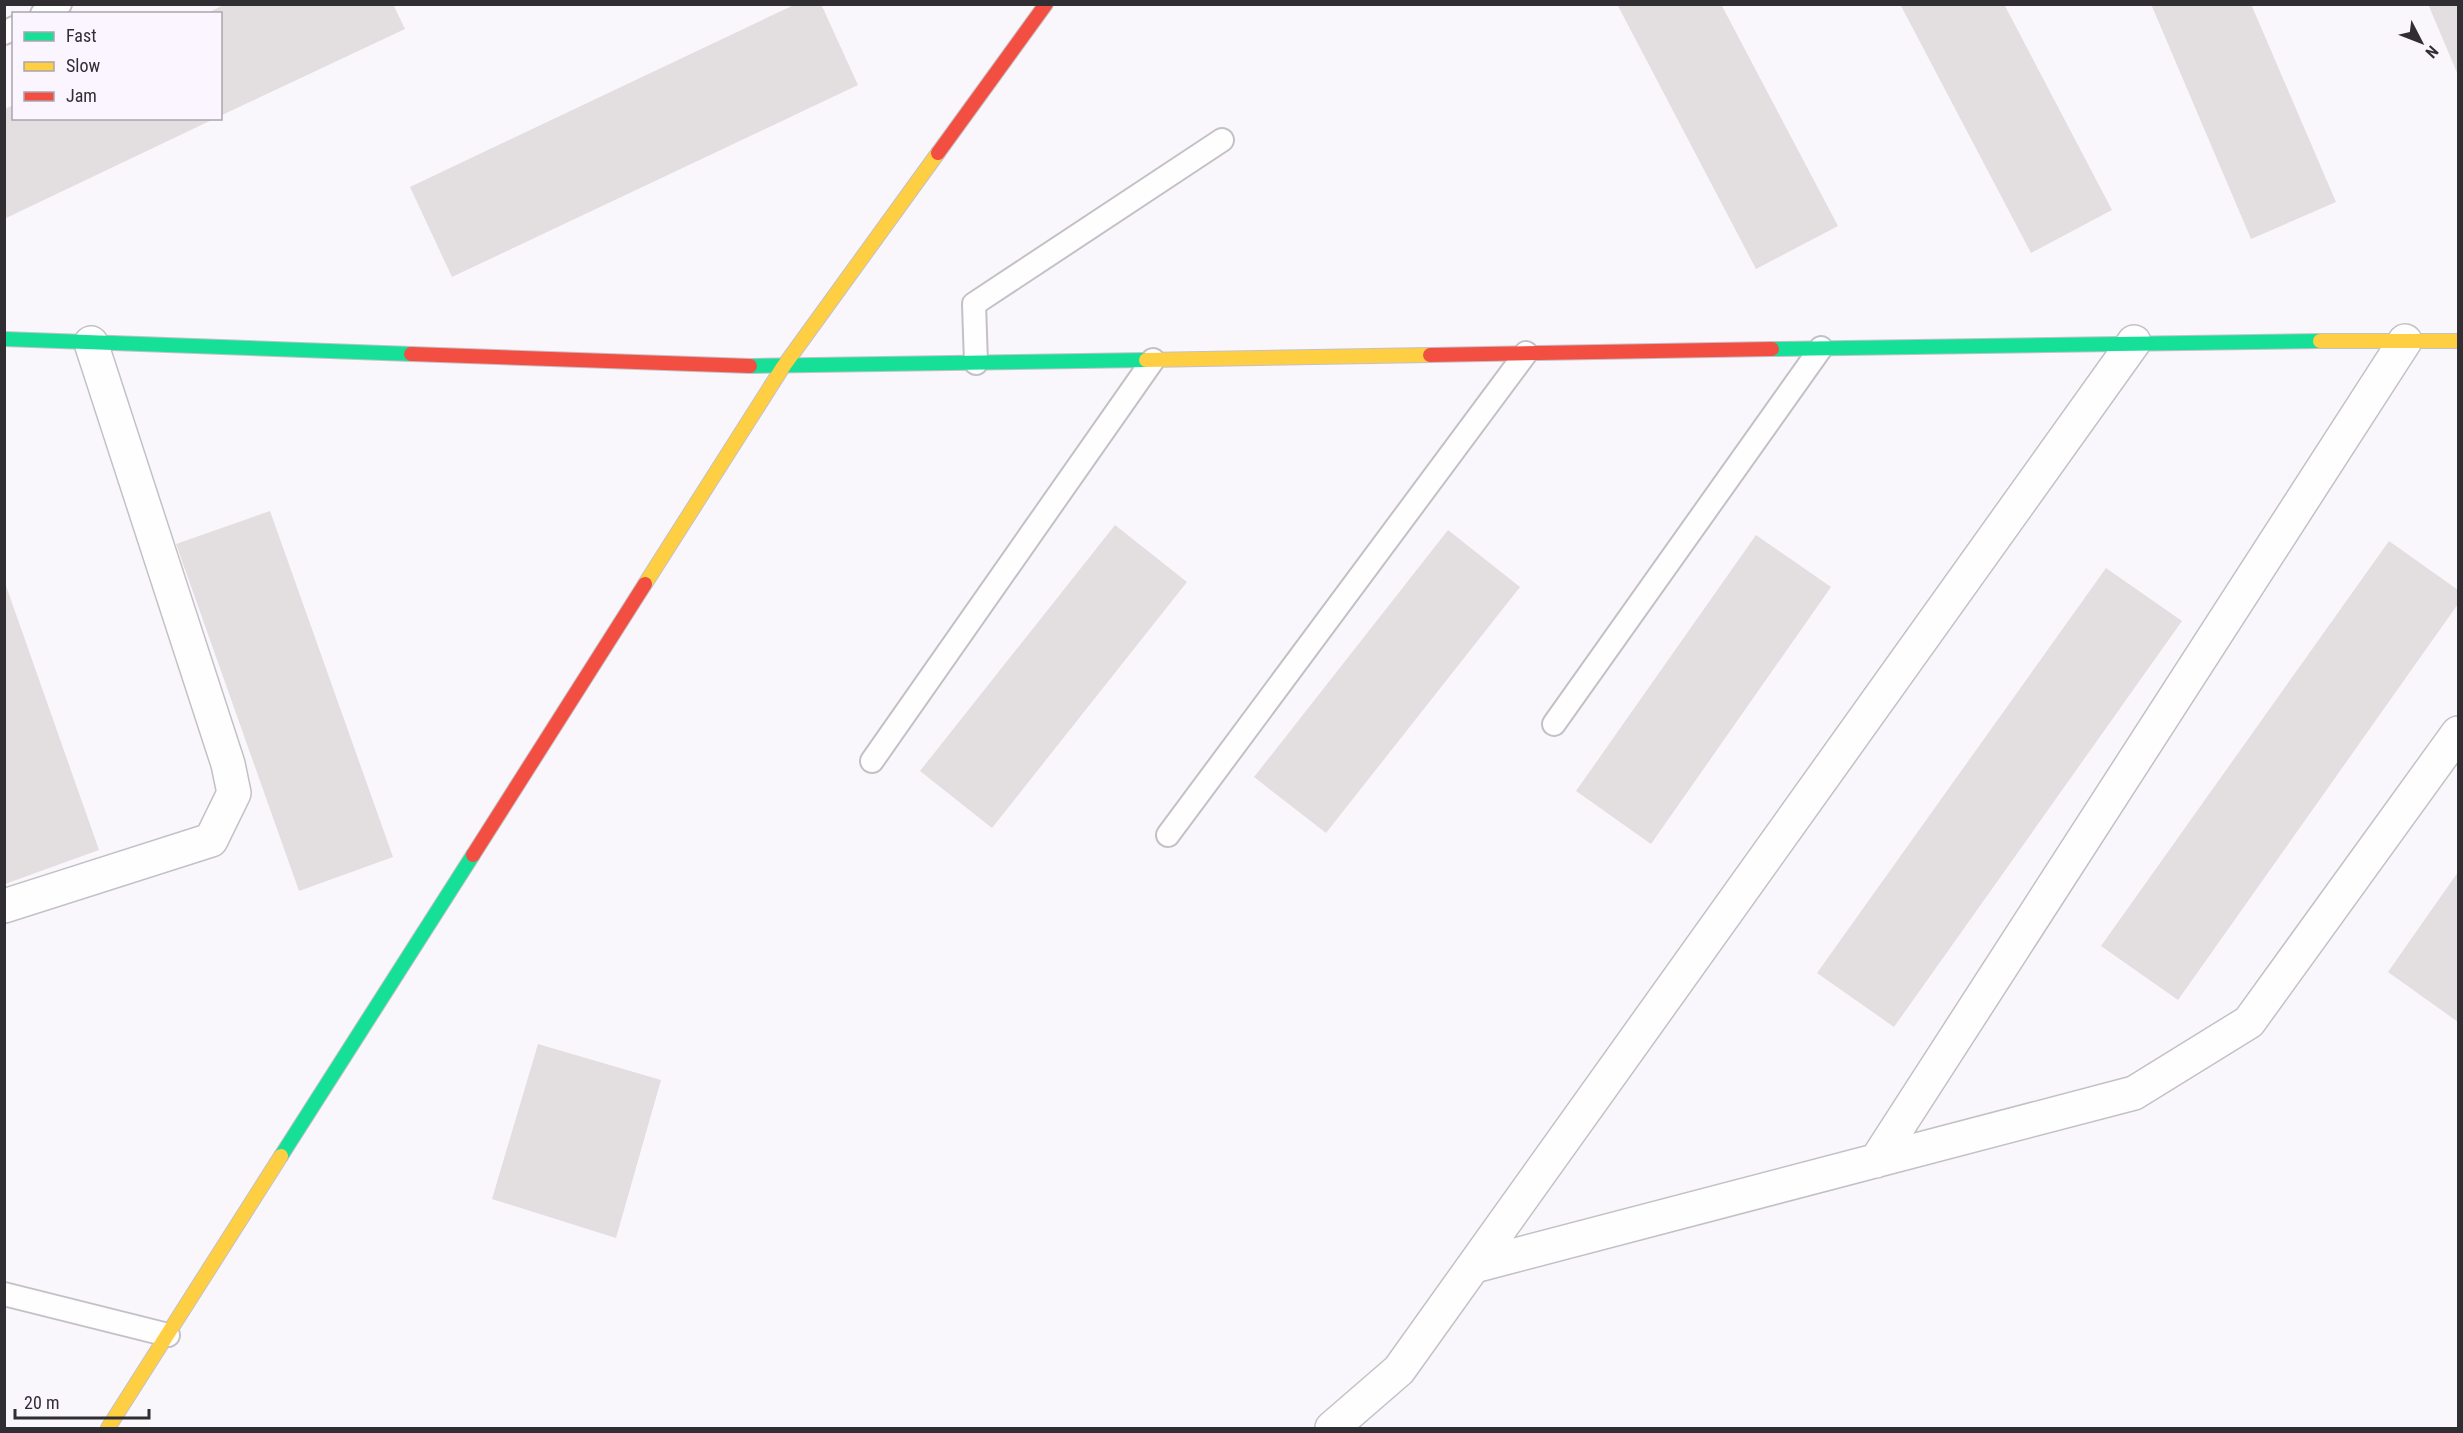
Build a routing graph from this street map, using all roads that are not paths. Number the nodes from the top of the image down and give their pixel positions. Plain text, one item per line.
1 (60, 4) edge
2 (1046, 4) edge
3 (46, 12) edge
4 (1222, 140) dead end
5 (4, 339) edge
6 (2405, 341) junction
7 (2458, 341) edge
8 (2134, 342) junction
9 (91, 343) junction
10 (1821, 348) junction
11 (1526, 353) junction
12 (1153, 360) junction
13 (976, 363) junction
14 (783, 367) junction
15 (1554, 724) dead end
16 (2458, 734) edge
17 (872, 761) dead end
18 (1168, 835) dead end
19 (4, 906) edge
20 (1876, 1161) junction
21 (1474, 1266) junction
22 (4, 1294) edge
23 (168, 1335) junction
24 (108, 1428) edge
25 (1332, 1428) edge

1 - 3 lane
2 - 14 street
4 - 13 lane
5 - 9 street
6 - 7 street
6 - 8 street
6 - 20 street
8 - 10 street
8 - 21 street
9 - 14 street
9 - 19 street
10 - 11 street
10 - 15 lane
11 - 12 street
11 - 18 lane
12 - 13 street
12 - 17 lane
13 - 14 street
14 - 23 street
16 - 20 street
20 - 21 street
21 - 25 street
22 - 23 lane
23 - 24 street

